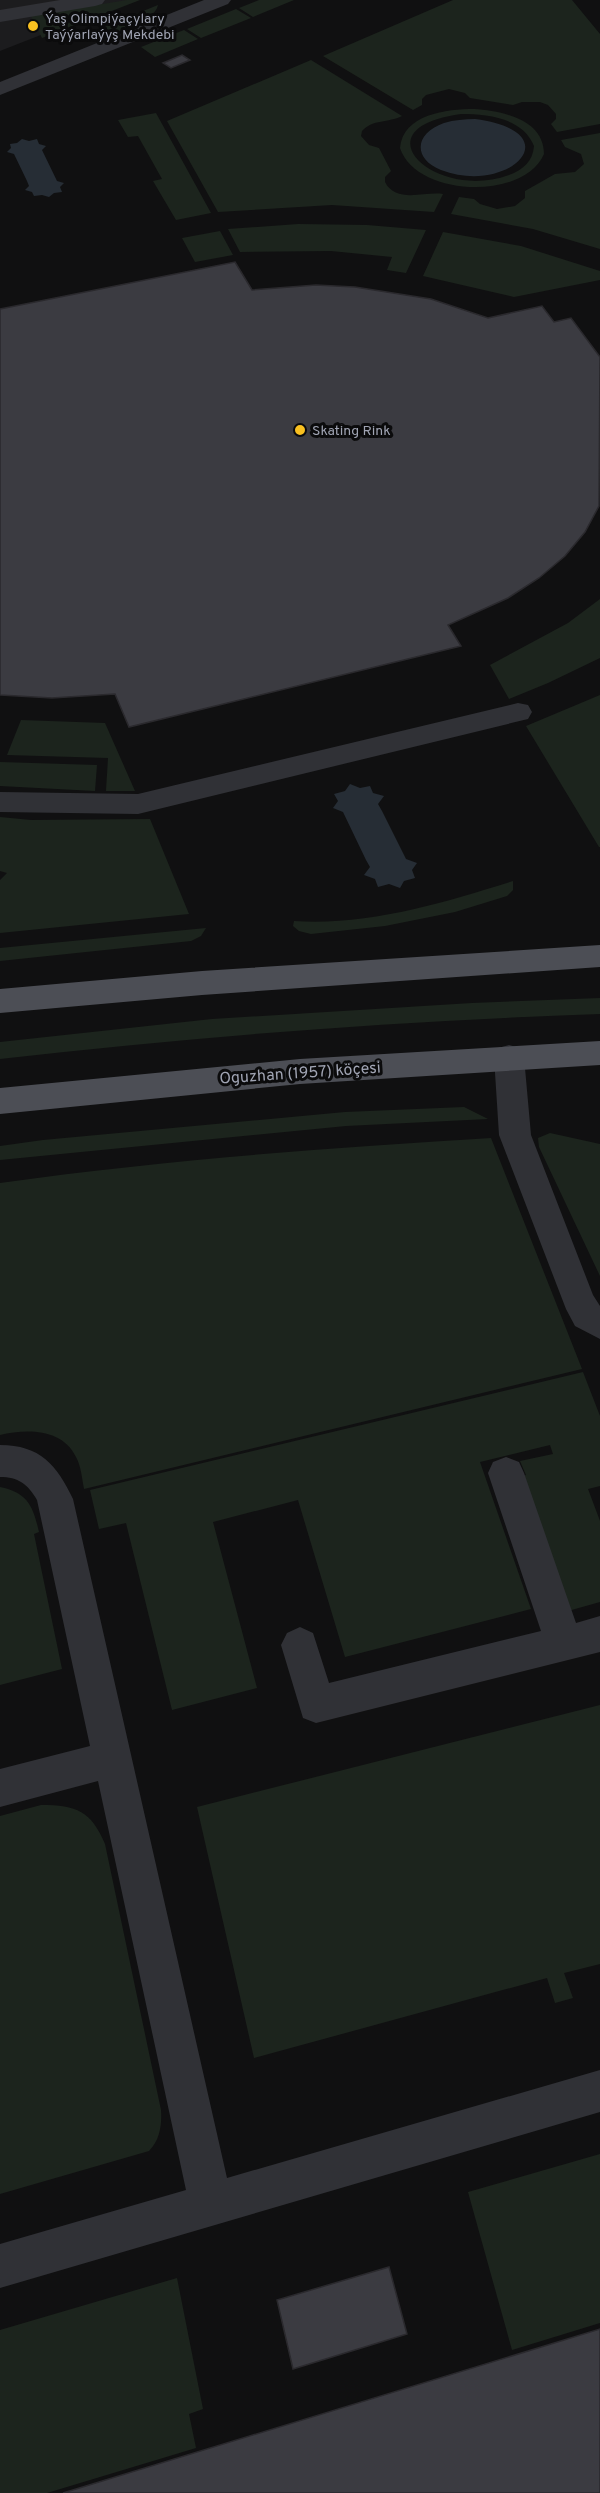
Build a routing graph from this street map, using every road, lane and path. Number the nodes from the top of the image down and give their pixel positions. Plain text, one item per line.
1 (95, 0) edge
2 (221, 0) edge
3 (187, 5) edge
4 (0, 16) edge
5 (0, 89) edge
6 (518, 712) dead end
7 (0, 802) edge
8 (597, 956) edge
9 (0, 1001) edge
10 (600, 1053) edge
11 (515, 1057) junction
12 (600, 1067) edge
13 (0, 1101) edge
14 (600, 1324) edge
15 (0, 1461) edge
16 (506, 1473) dead end
17 (600, 1634) edge
18 (564, 1643) junction
19 (300, 1645) dead end
20 (112, 1759) junction
21 (0, 1788) edge
22 (600, 2091) edge
23 (210, 2205) junction
24 (0, 2266) edge

1 - 4 street
2 - 3 street
3 - 5 street
6 - 7 street
8 - 9 main road
10 - 11 main road, Oguzhan (1957) köçesi
11 - 12 main road
11 - 13 main road, Oguzhan (1957) köçesi
11 - 14 street
15 - 20 street
16 - 18 street
17 - 18 street
18 - 19 street
20 - 21 street
20 - 23 street
22 - 23 street
23 - 24 street

